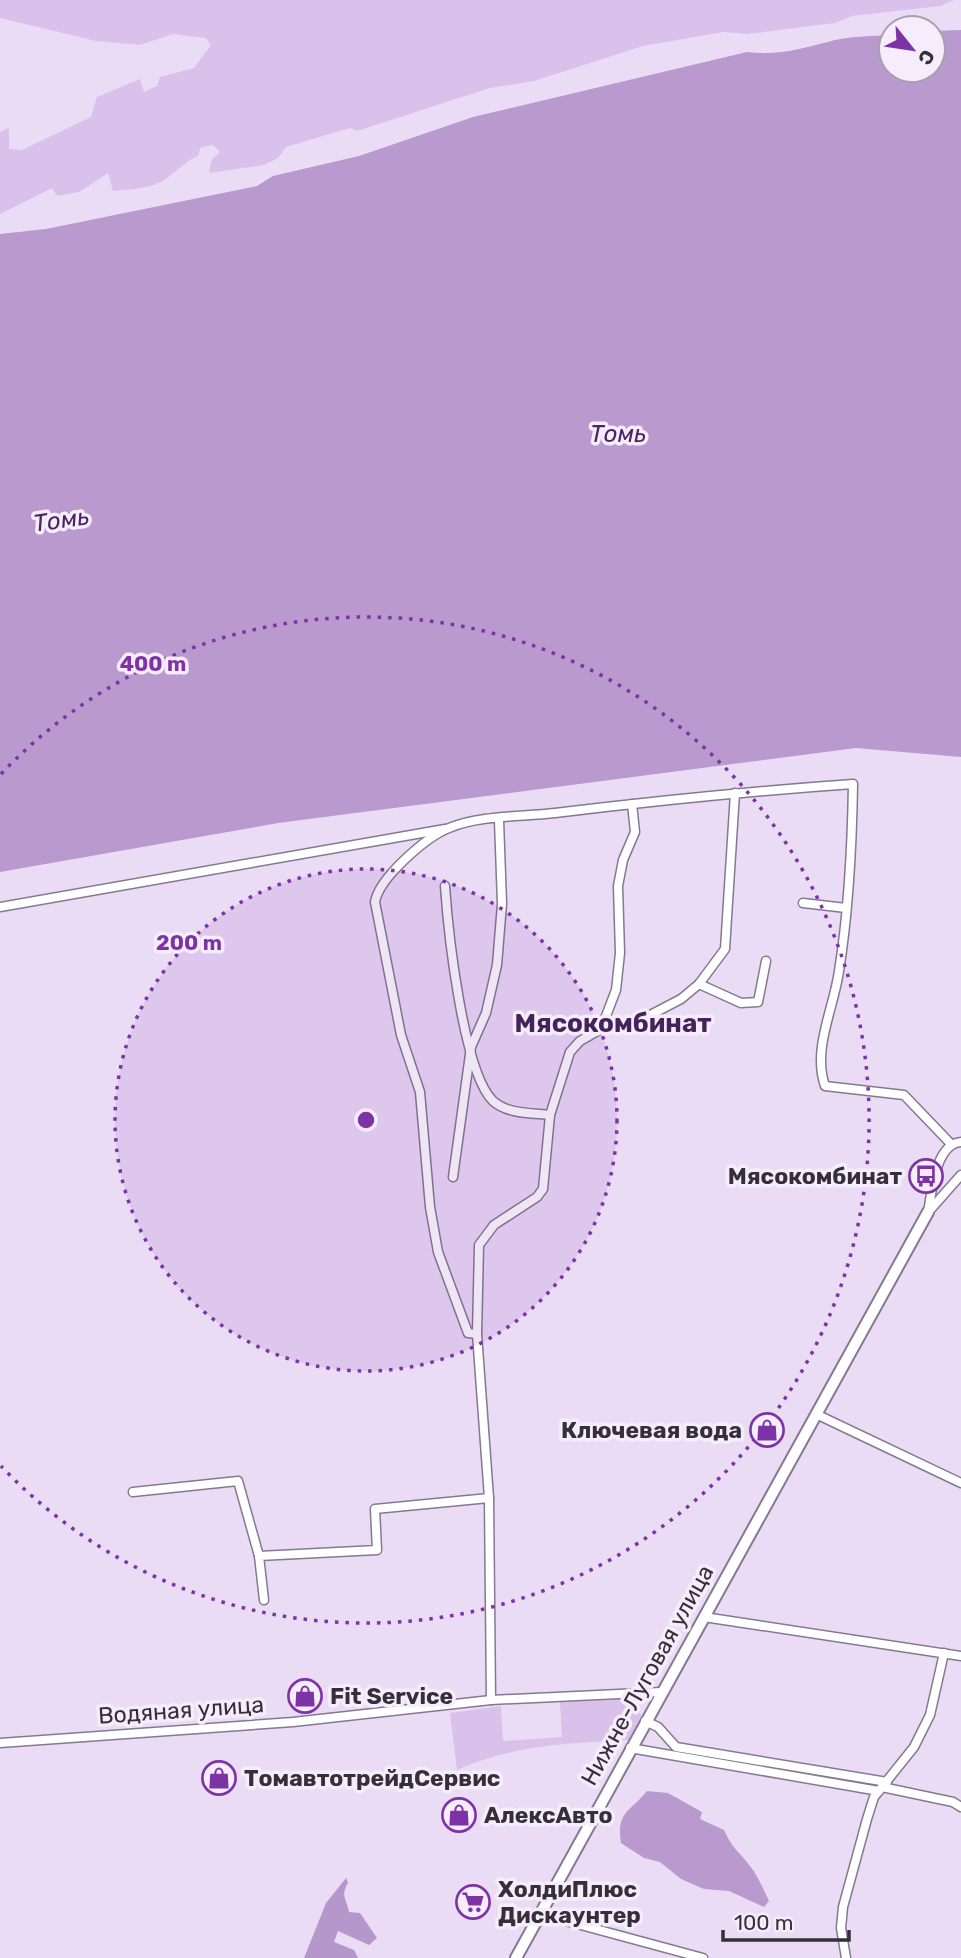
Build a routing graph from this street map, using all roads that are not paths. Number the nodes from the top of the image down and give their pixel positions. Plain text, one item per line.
1 (735, 793) junction
2 (632, 804) junction
3 (499, 820) junction
4 (448, 828) junction
5 (445, 886) dead end
6 (803, 903) dead end
7 (0, 907) edge
8 (846, 908) junction
9 (766, 961) dead end
10 (699, 984) junction
11 (601, 1029) junction
12 (471, 1047) junction
13 (550, 1115) junction
14 (961, 1142) edge
15 (951, 1144) junction
16 (961, 1175) edge
17 (453, 1177) dead end
18 (928, 1212) junction
19 (477, 1334) junction
20 (818, 1415) junction
21 (961, 1483) edge
22 (133, 1492) dead end
23 (489, 1498) junction
24 (259, 1556) junction
25 (264, 1600) dead end
26 (704, 1617) junction
27 (944, 1653) junction
28 (961, 1656) edge
29 (662, 1692) junction
30 (491, 1700) junction
31 (645, 1721) junction
32 (0, 1743) edge
33 (630, 1748) junction
34 (883, 1787) junction
35 (961, 1807) edge
36 (540, 1914) junction
37 (516, 1958) edge
38 (703, 1958) edge
39 (846, 1958) edge

1 - 2 street
1 - 8 street
1 - 10 street
2 - 3 street
2 - 11 street
3 - 4 street
3 - 12 street
4 - 7 street
4 - 19 street
5 - 12 street
6 - 8 street
8 - 15 street
9 - 10 street
10 - 11 street
11 - 13 street
12 - 13 street
12 - 17 street
13 - 19 street
14 - 15 street
15 - 18 street
16 - 18 street
18 - 20 street, Нижне-Луговая улица
19 - 23 street
20 - 21 street
20 - 26 street, Нижне-Луговая улица
22 - 24 street
23 - 24 street
23 - 30 street
24 - 25 street
26 - 27 street
26 - 29 street, Нижне-Луговая улица
27 - 28 street
27 - 34 street
29 - 30 street, Водяная улица
29 - 31 street, Нижне-Луговая улица
30 - 32 street, Водяная улица
31 - 33 street, Нижне-Луговая улица
31 - 34 street
33 - 34 street
33 - 36 street, Нижне-Луговая улица
34 - 35 street
34 - 39 street
36 - 37 street, Нижне-Луговая улица
36 - 38 street

